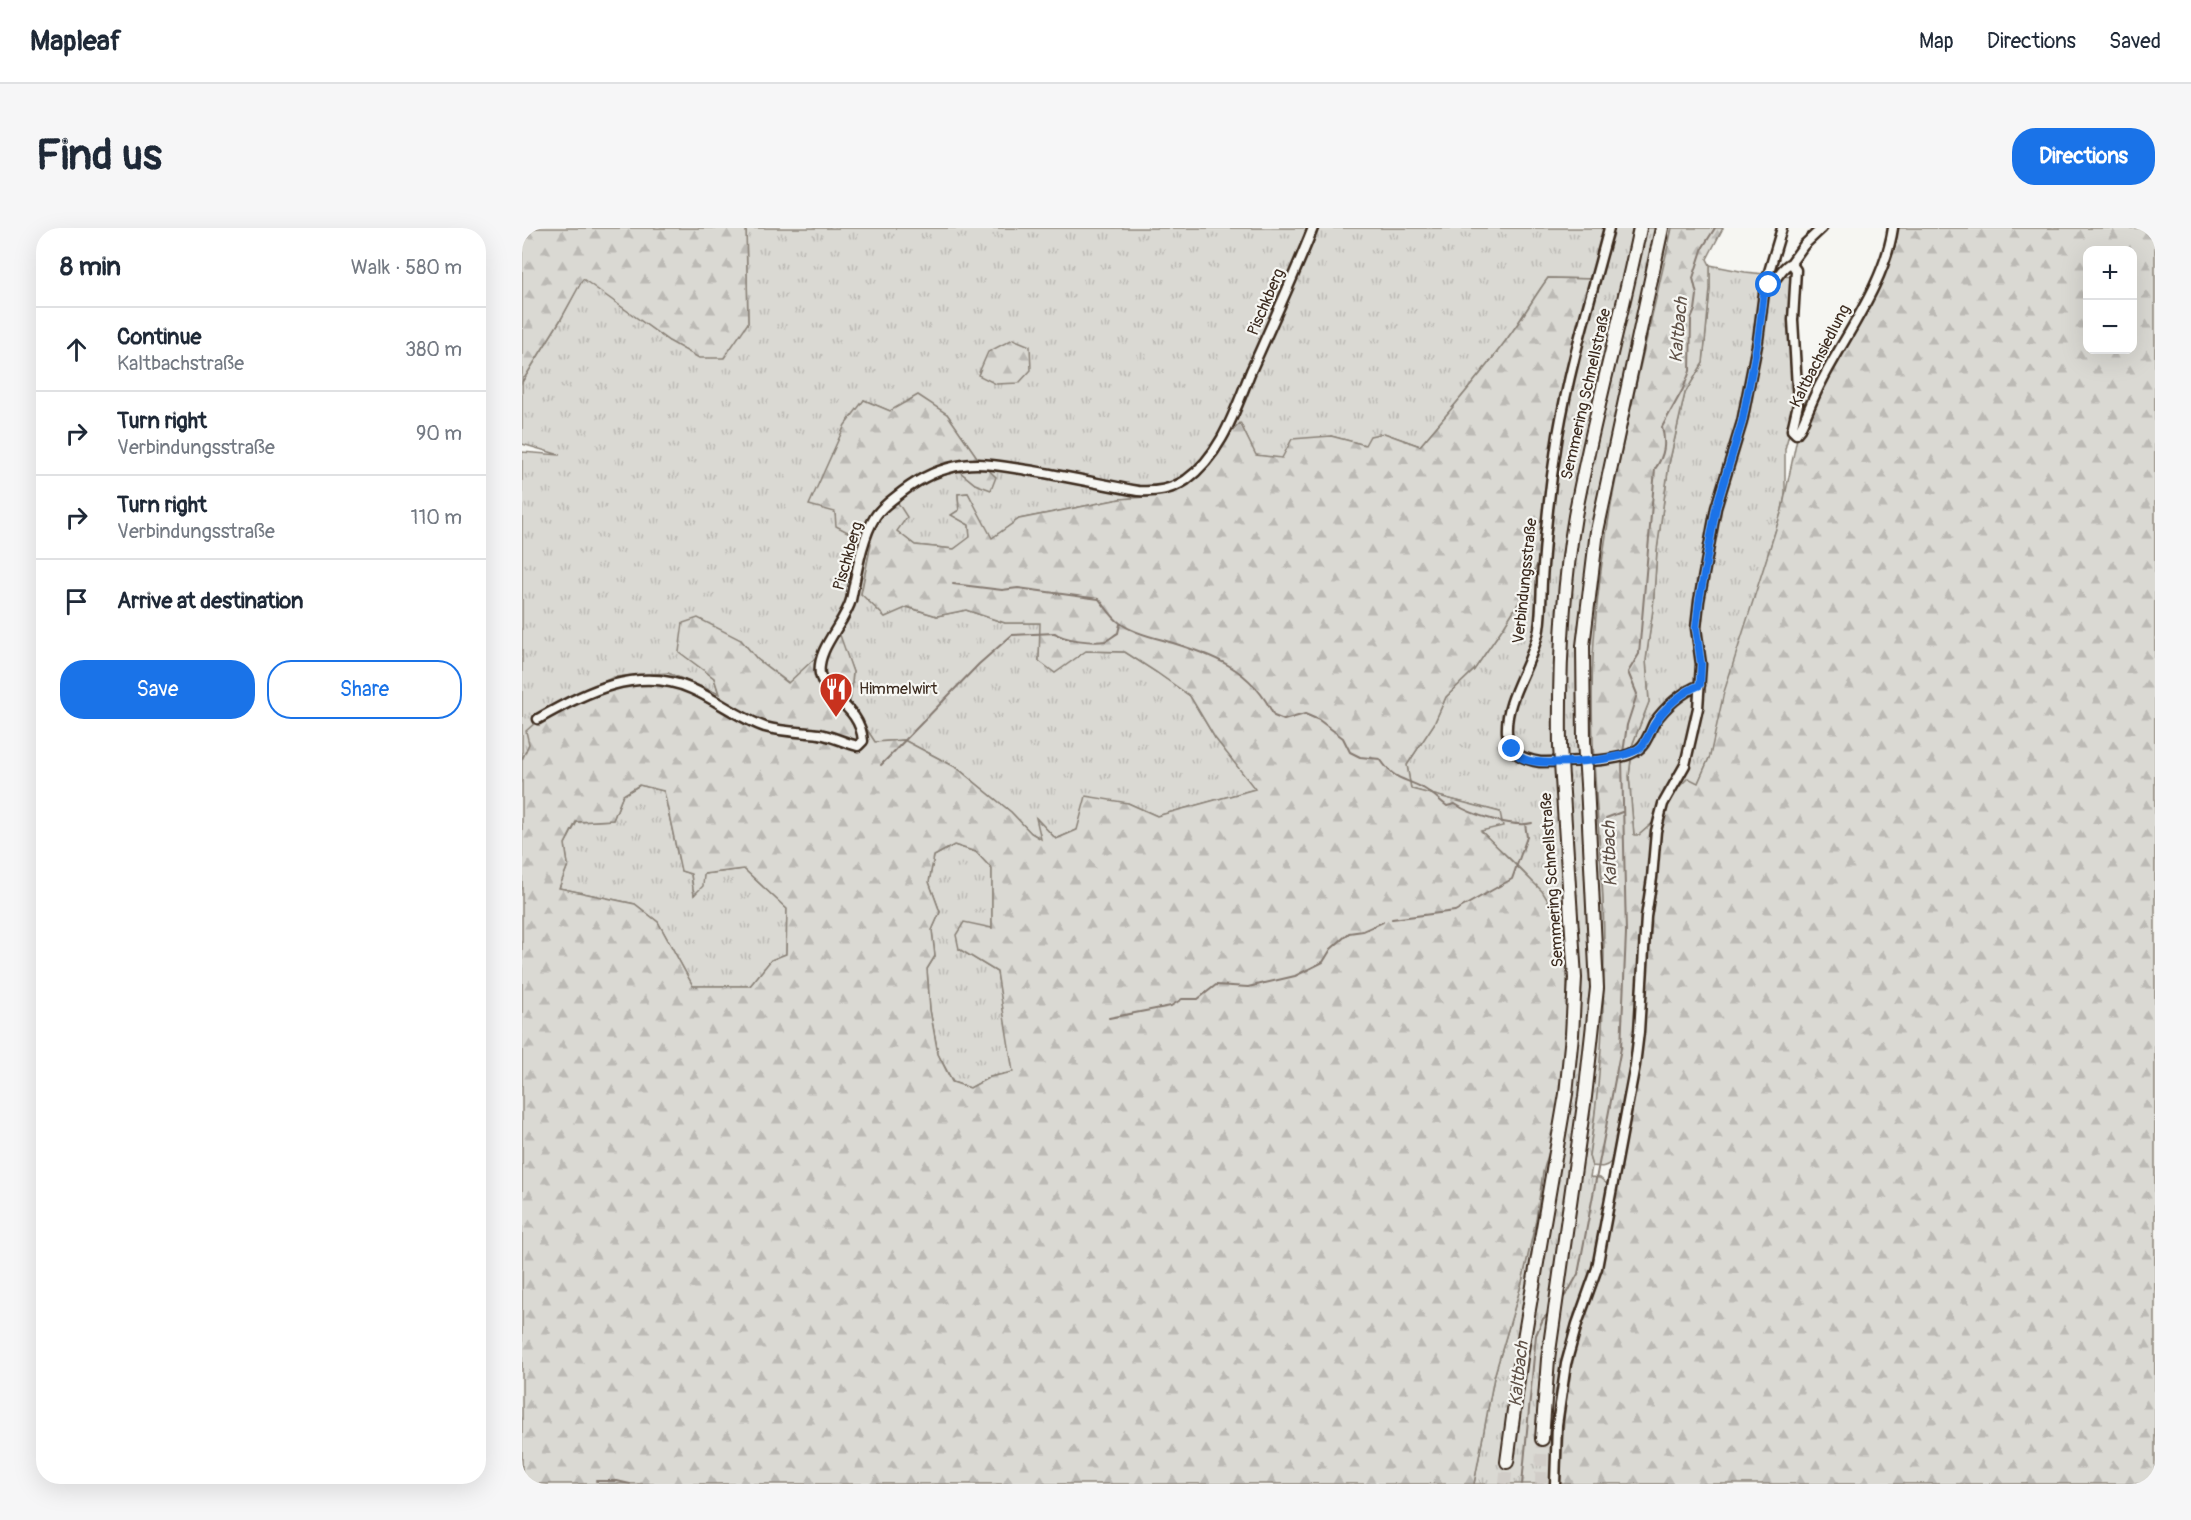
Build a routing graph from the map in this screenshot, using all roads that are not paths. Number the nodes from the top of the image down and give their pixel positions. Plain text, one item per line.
1 (1313, 228) edge
2 (1609, 228) edge
3 (1640, 228) edge
4 (1662, 228) edge
5 (1782, 228) edge
6 (1822, 228) edge
7 (1893, 228) edge
8 (1791, 263) junction
9 (1765, 285) junction
10 (1700, 685) junction
11 (538, 718) dead end
12 (1542, 1439) tunnel mouth
13 (1507, 1462) tunnel mouth
14 (1555, 1484) edge

1 - 11 street, Pischkberg
2 - 10 street, Verbindungsstraße
3 - 13 highway, Semmering Schnellstraße, bridge
4 - 12 highway, bridge
5 - 9 street
6 - 8 street
7 - 8 street, Kaltbachsiedlung
8 - 9 street
9 - 10 street
10 - 14 street

